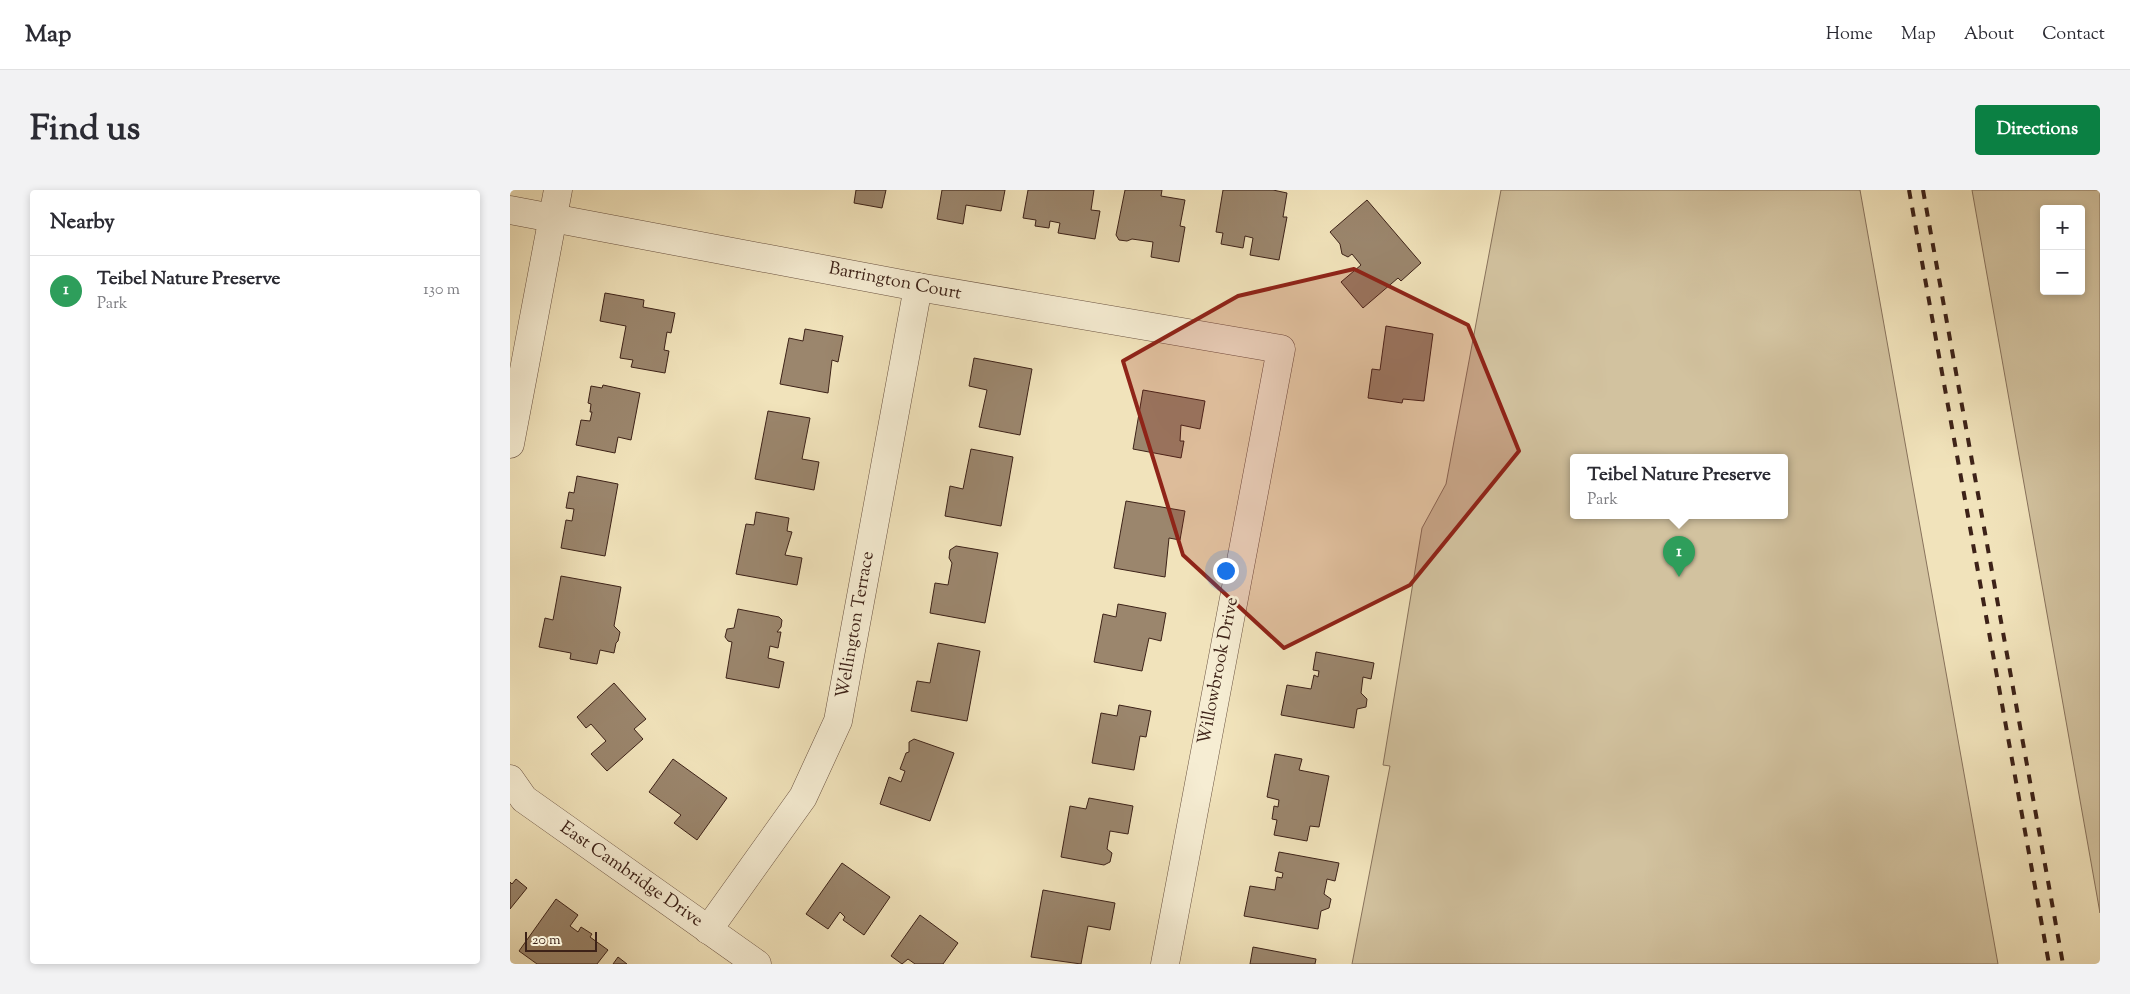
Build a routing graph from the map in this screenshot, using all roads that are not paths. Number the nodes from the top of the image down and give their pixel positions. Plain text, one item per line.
1 (558, 190) edge
2 (510, 210) edge
3 (554, 217) junction
4 (918, 287) junction
5 (1281, 349) joint
6 (510, 444) edge
7 (510, 779) edge
8 (708, 930) junction
9 (757, 964) edge
10 (1165, 964) edge

1 - 3 street
2 - 3 street, Barrington Court
3 - 4 street, Barrington Court
3 - 6 street
4 - 5 street, Barrington Court
4 - 8 street, Wellington Terrace
5 - 10 street, Willowbrook Drive
7 - 8 street, East Cambridge Drive
8 - 9 street, East Cambridge Drive

